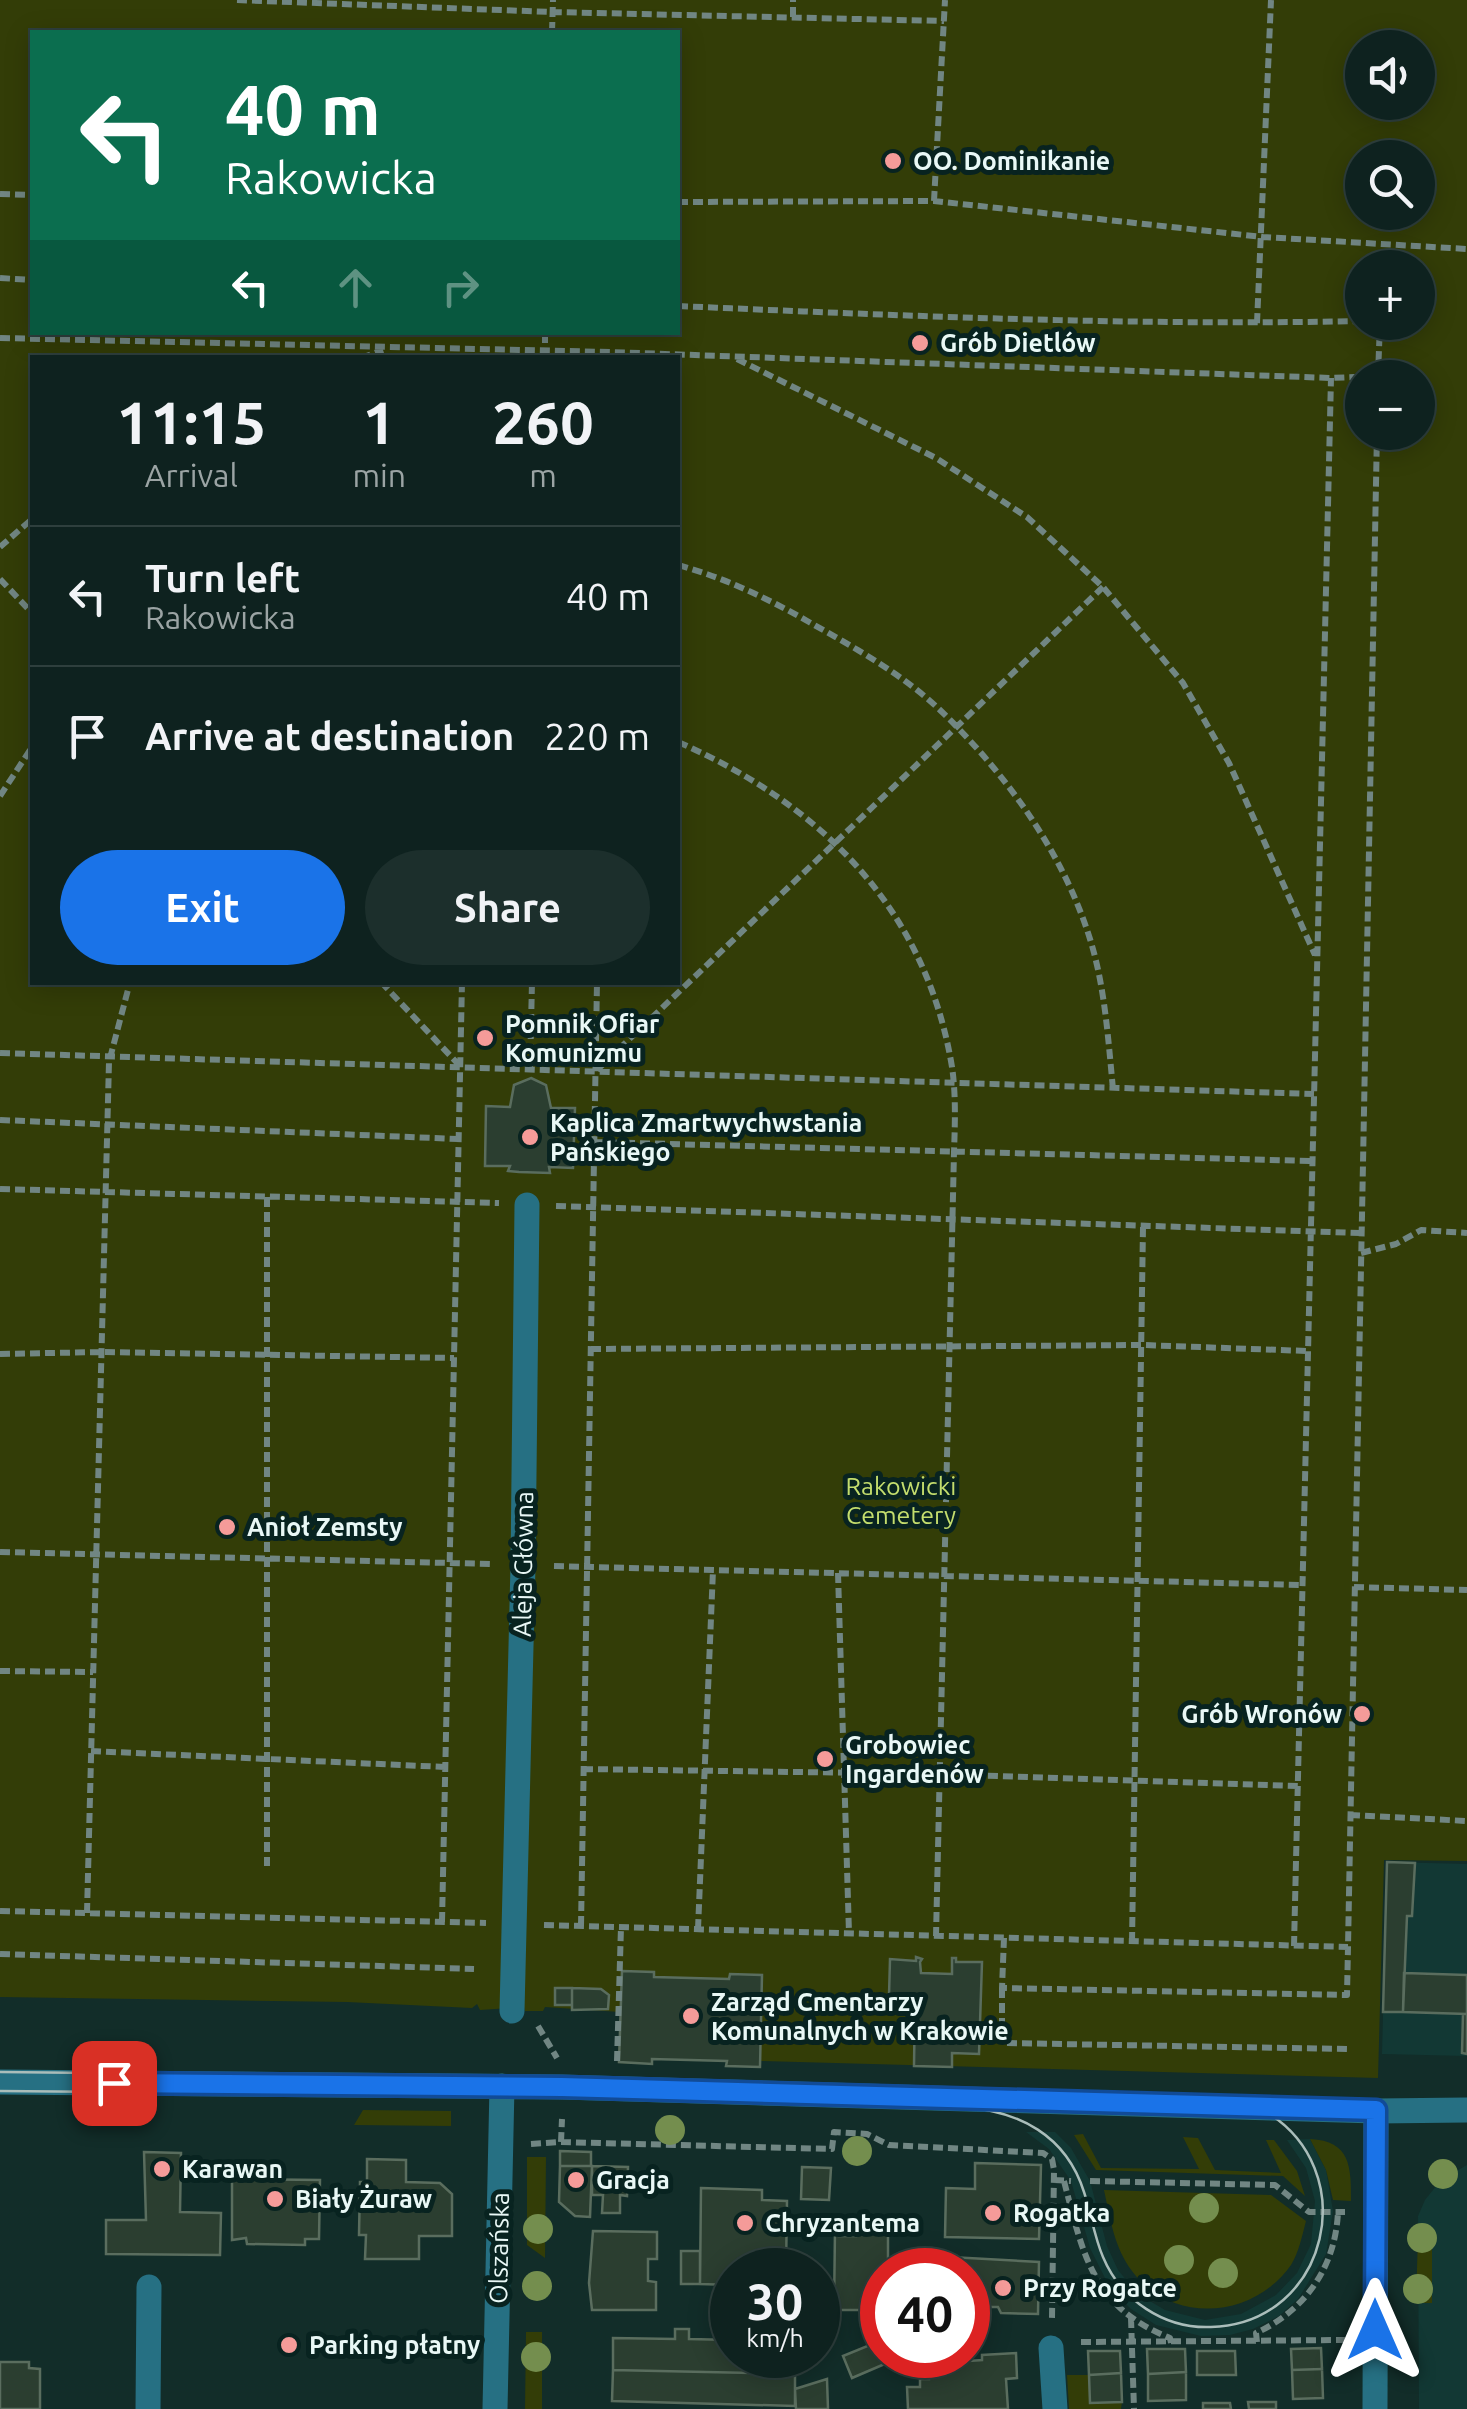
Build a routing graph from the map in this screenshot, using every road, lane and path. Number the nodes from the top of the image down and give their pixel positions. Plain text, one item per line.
1 (237, 0) edge
2 (553, 0) edge
3 (793, 0) edge
4 (945, 0) edge
5 (1271, 0) edge
6 (297, 1) edge
7 (552, 12) junction
8 (792, 17) junction
9 (944, 20) junction
10 (552, 30) edge
11 (0, 194) edge
12 (30, 195) edge
13 (680, 202) edge
14 (934, 202) junction
15 (1263, 237) junction
16 (1467, 248) edge
17 (0, 278) edge
18 (30, 280) edge
19 (680, 306) edge
20 (1345, 321) edge
21 (1258, 323) junction
22 (0, 338) edge
23 (388, 348) junction
24 (476, 353) edge
25 (545, 354) edge
26 (369, 355) edge
27 (611, 355) edge
28 (680, 356) edge
29 (731, 357) junction
30 (1331, 378) junction
31 (1345, 378) edge
32 (1377, 450) edge
33 (30, 521) edge
34 (0, 547) edge
35 (680, 566) edge
36 (0, 579) edge
37 (1103, 587) junction
38 (30, 611) edge
39 (956, 728) junction
40 (680, 743) edge
41 (30, 750) edge
42 (0, 796) edge
43 (834, 843) junction
44 (1317, 961) junction
45 (129, 985) edge
46 (384, 985) edge
47 (462, 985) edge
48 (532, 985) edge
49 (597, 985) edge
50 (0, 1053) edge
51 (111, 1056) junction
52 (460, 1066) junction
53 (530, 1068) junction
54 (596, 1071) junction
55 (952, 1084) junction
56 (1113, 1088) junction
57 (1314, 1094) junction
58 (0, 1120) edge
59 (108, 1125) junction
60 (459, 1139) junction
61 (594, 1142) junction
62 (954, 1152) junction
63 (1312, 1161) junction
64 (0, 1189) edge
65 (106, 1192) junction
66 (266, 1196) junction
67 (458, 1202) junction
68 (528, 1204) junction
69 (593, 1207) junction
70 (952, 1221) junction
71 (1143, 1226) junction
72 (1311, 1231) junction
73 (1362, 1232) junction
74 (1467, 1233) edge
75 (1361, 1253) junction
76 (1143, 1345) junction
77 (949, 1346) junction
78 (591, 1349) junction
79 (1308, 1350) junction
80 (102, 1352) junction
81 (0, 1354) edge
82 (267, 1355) junction
83 (454, 1358) junction
84 (0, 1552) edge
85 (96, 1554) junction
86 (268, 1558) junction
87 (450, 1563) junction
88 (523, 1565) junction
89 (587, 1566) junction
90 (713, 1570) junction
91 (838, 1573) junction
92 (944, 1576) junction
93 (1139, 1580) junction
94 (1302, 1585) junction
95 (1354, 1587) junction
96 (1467, 1590) edge
97 (0, 1671) edge
98 (93, 1672) junction
99 (91, 1752) junction
100 (269, 1759) junction
101 (445, 1767) junction
102 (584, 1768) junction
103 (704, 1771) junction
104 (844, 1773) junction
105 (940, 1774) junction
106 (1135, 1780) junction
107 (1298, 1786) junction
108 (1350, 1815) junction
109 (1467, 1821) edge
110 (268, 1866) dead end
111 (0, 1911) edge
112 (87, 1913) junction
113 (442, 1922) junction
114 (516, 1924) junction
115 (580, 1926) junction
116 (621, 1927) junction
117 (698, 1929) junction
118 (849, 1933) junction
119 (936, 1936) junction
120 (1004, 1938) junction
121 (1132, 1942) junction
122 (1294, 1946) junction
123 (1348, 1947) junction
124 (0, 1954) edge
125 (474, 1970) dead end
126 (1002, 1988) junction
127 (512, 2010) dead end
128 (1347, 2049) dead end
129 (617, 2064) dead end
130 (0, 2082) edge
131 (502, 2086) junction
132 (1376, 2110) junction
133 (1467, 2110) edge
134 (562, 2119) dead end
135 (561, 2142) junction
136 (524, 2145) dead end
137 (792, 2148) junction
138 (964, 2148) junction
139 (792, 2158) dead end
140 (964, 2163) dead end
141 (1054, 2180) junction
142 (1090, 2181) dead end
143 (1338, 2212) junction
144 (1352, 2212) dead end
145 (1330, 2258) junction
146 (1342, 2258) dead end
147 (149, 2287) dead end
148 (1130, 2318) junction
149 (1344, 2340) dead end
150 (1132, 2342) junction
151 (1257, 2342) junction
152 (1170, 2343) junction
153 (1051, 2345) junction
154 (148, 2409) edge
155 (495, 2409) edge
156 (1056, 2409) edge
157 (1134, 2409) edge
158 (1376, 2409) edge

1 - 6 path
2 - 7 path
3 - 8 path
4 - 9 path
5 - 15 path
6 - 7 path
7 - 8 path
7 - 10 path
8 - 9 path
9 - 14 path
11 - 12 path
13 - 14 path
14 - 15 path
15 - 16 path
15 - 21 path
17 - 18 path
19 - 21 path
20 - 21 path
22 - 23 path
23 - 24 path
23 - 26 path
24 - 25 path
25 - 27 path
28 - 29 path
29 - 30 path
29 - 37 path
30 - 31 path
30 - 44 path
32 - 73 path
33 - 34 path
35 - 39 path
36 - 38 path
37 - 39 path
37 - 44 path
39 - 43 path
39 - 56 path
40 - 43 path
41 - 42 path
43 - 54 path
43 - 55 path
44 - 57 path
45 - 51 path
46 - 52 path
47 - 52 path
48 - 53 path
49 - 54 path
50 - 51 path
51 - 52 path
51 - 59 path
52 - 53 path
52 - 60 path
53 - 54 path
54 - 55 path
54 - 61 path
55 - 56 path
55 - 62 path
56 - 57 path
57 - 63 path
58 - 59 path
59 - 60 path
59 - 65 path
60 - 67 path
61 - 62 path
61 - 69 path
62 - 63 path
62 - 70 path
63 - 72 path
64 - 65 path
65 - 66 path
65 - 80 path
66 - 67 path
66 - 82 path
67 - 68 path
67 - 83 path
68 - 69 path
68 - 88 street, Aleja Główna
69 - 70 path
69 - 78 path
70 - 71 path
70 - 77 path
71 - 72 path
71 - 76 path
72 - 73 path
72 - 79 path
73 - 75 path
74 - 75 path
75 - 95 path
76 - 77 path
76 - 79 path
76 - 93 path
77 - 78 path
77 - 92 path
78 - 89 path
79 - 94 path
80 - 81 path
80 - 82 path
80 - 85 path
82 - 83 path
82 - 86 path
83 - 87 path
84 - 85 path
85 - 86 path
85 - 98 path
86 - 87 path
86 - 100 path
87 - 88 path
87 - 101 path
88 - 89 path
88 - 114 street, Aleja Główna
89 - 90 path
89 - 102 path
90 - 91 path
90 - 103 path
91 - 92 path
91 - 104 path
92 - 93 path
92 - 105 path
93 - 94 path
93 - 106 path
94 - 107 path
95 - 96 path
95 - 108 path
97 - 98 path
98 - 99 path
99 - 100 path
99 - 112 path
100 - 101 path
100 - 110 path
101 - 113 path
102 - 103 path
102 - 115 path
103 - 104 path
103 - 117 path
104 - 105 path
104 - 118 path
105 - 106 path
105 - 119 path
106 - 107 path
106 - 121 path
107 - 122 path
108 - 109 path
108 - 123 path
111 - 112 path
112 - 113 path
113 - 114 path
114 - 115 path
114 - 127 street, Aleja Główna
115 - 116 path
116 - 117 path
116 - 129 path
117 - 118 path
118 - 119 path
119 - 120 path
120 - 121 path
120 - 126 path
121 - 122 path
122 - 123 path
123 - 126 path
124 - 125 path
126 - 128 path
130 - 131 street
131 - 132 street
131 - 155 street, Olszańska
132 - 133 street
132 - 158 street
134 - 135 path
135 - 136 path
135 - 137 path
137 - 138 path
137 - 139 path
138 - 140 path
138 - 141 path
141 - 148 path
141 - 153 path
142 - 143 path
143 - 144 path
143 - 145 path
145 - 146 path
145 - 151 path
147 - 154 street
148 - 150 path
148 - 152 path
149 - 151 path
150 - 152 path
150 - 153 path
150 - 157 path
151 - 152 path
153 - 156 street

